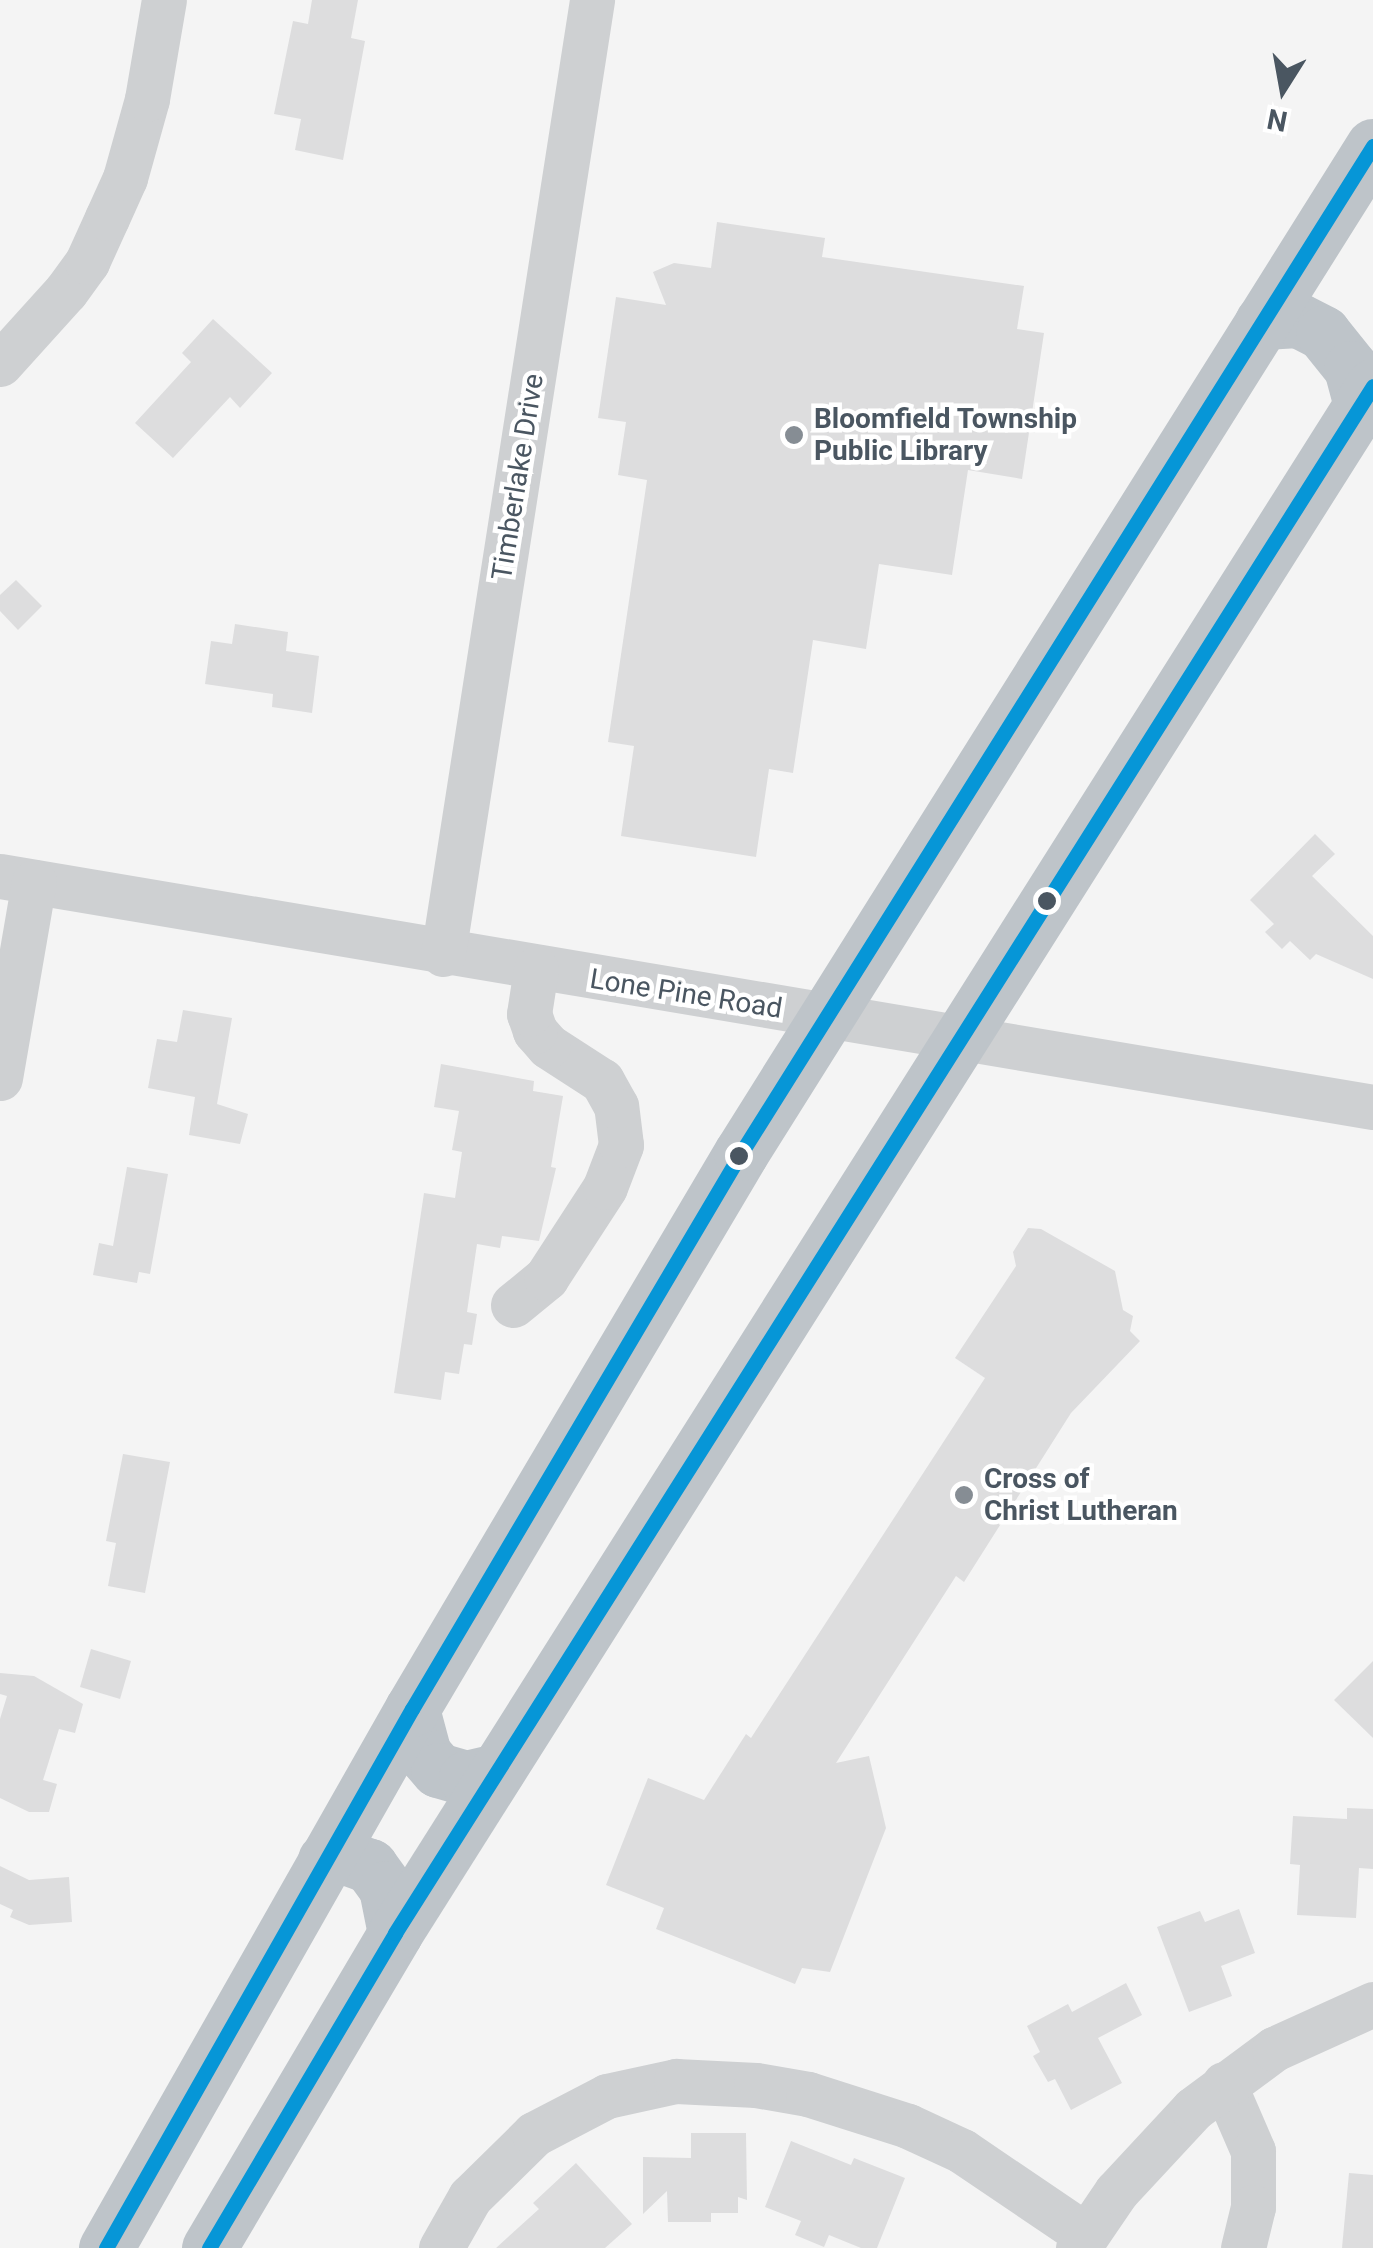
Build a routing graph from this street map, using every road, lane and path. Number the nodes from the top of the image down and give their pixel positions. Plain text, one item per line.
1 (164, 0) edge
2 (592, 0) edge
3 (1373, 146) edge
4 (1262, 322) junction
5 (0, 364) edge
6 (1367, 396) edge
7 (17, 879) edge
8 (443, 954) junction
9 (536, 968) junction
10 (824, 1017) junction
11 (960, 1039) junction
12 (0, 1078) edge
13 (1373, 1107) edge
14 (513, 1305) dead end
15 (412, 1708) junction
16 (498, 1771) junction
17 (325, 1860) junction
18 (396, 1933) junction
19 (1373, 2004) edge
20 (1224, 2084) junction
21 (1082, 2241) edge
22 (106, 2248) edge
23 (210, 2248) edge
24 (441, 2248) edge
25 (1243, 2248) edge

1 - 5 street
2 - 8 street, Timberlake Drive
3 - 4 highway
4 - 6 highway
4 - 10 highway
6 - 11 highway
7 - 8 street, Lone Pine Road
7 - 12 street
8 - 9 street, Lone Pine Road
9 - 10 street, Lone Pine Road
9 - 14 street
10 - 11 street, Lone Pine Road
10 - 15 highway
11 - 13 street, Lone Pine Road
11 - 16 highway
15 - 16 highway
15 - 17 highway
16 - 18 highway
17 - 18 highway
17 - 22 highway
18 - 23 highway
19 - 20 street
20 - 21 street
20 - 25 street
21 - 24 street

